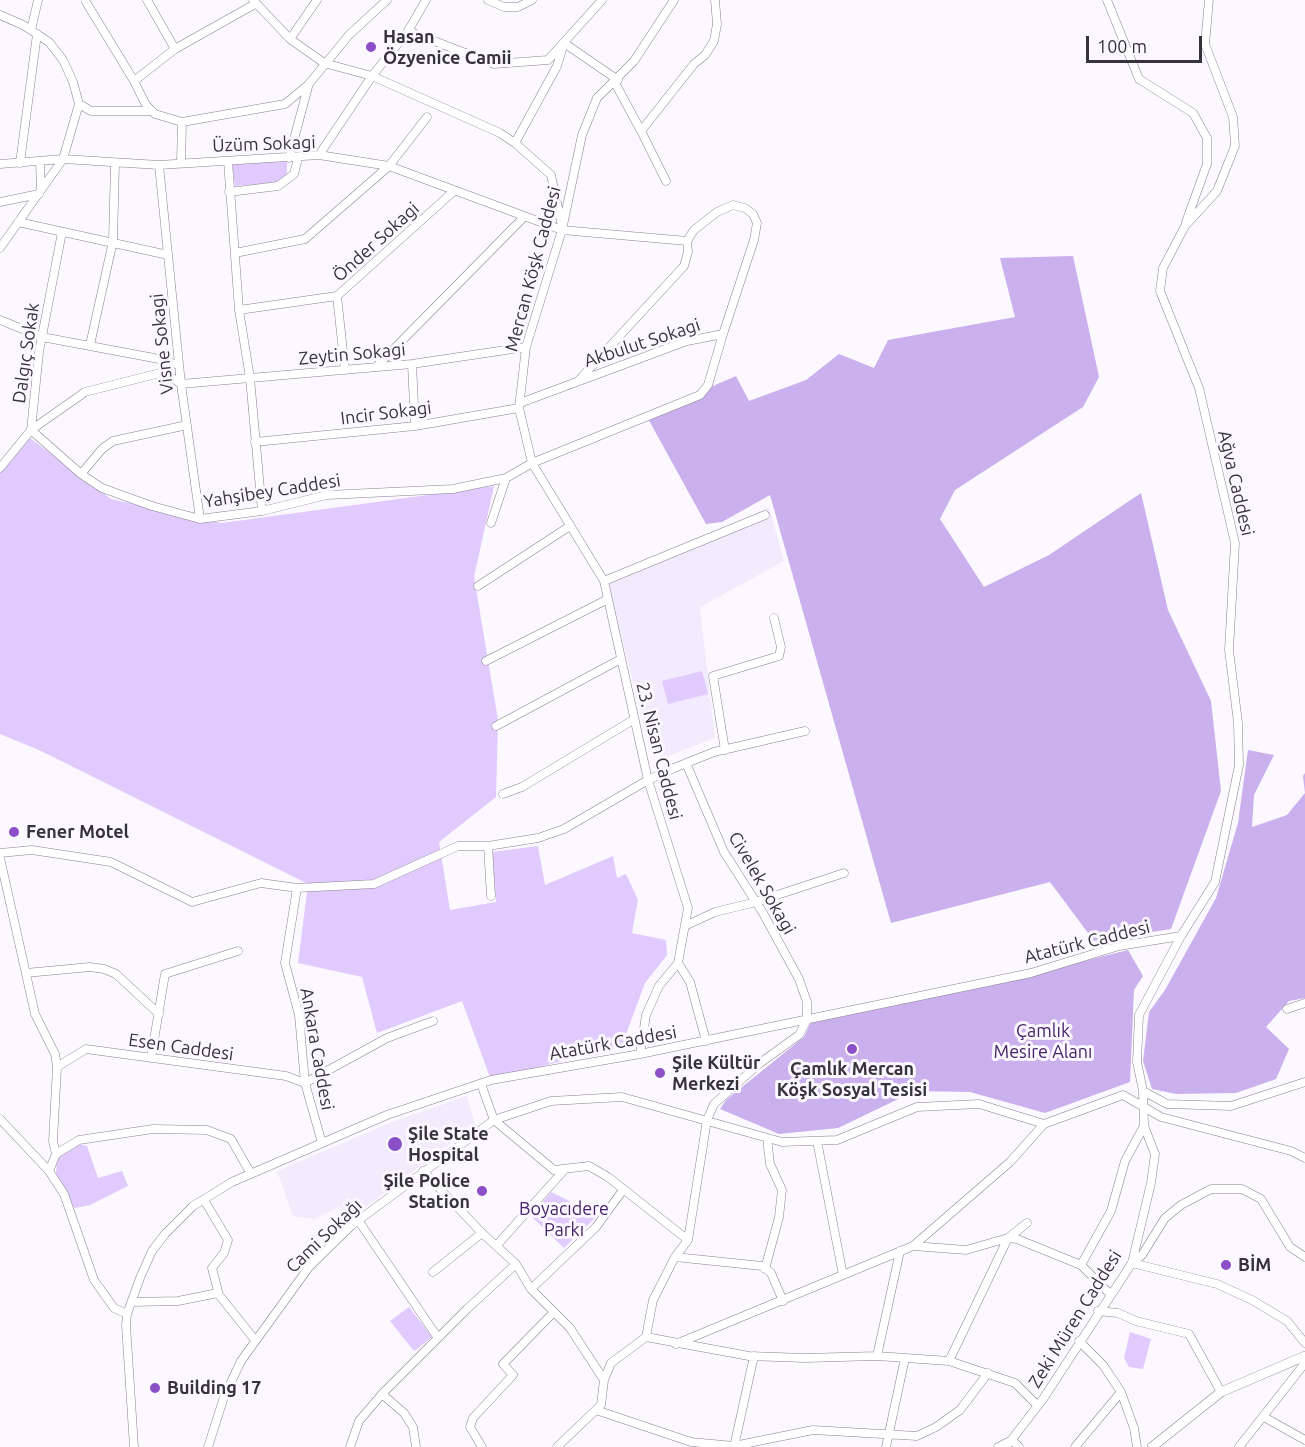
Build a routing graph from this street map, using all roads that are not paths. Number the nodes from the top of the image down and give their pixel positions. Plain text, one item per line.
1 (38, 0) edge
2 (147, 0) edge
3 (317, 0) edge
4 (387, 0) edge
5 (426, 0) edge
6 (488, 0) edge
7 (532, 0) edge
8 (602, 0) edge
9 (674, 0) edge
10 (715, 0) edge
11 (1107, 0) edge
12 (1209, 0) edge
13 (85, 1) edge
14 (254, 2) edge
15 (0, 15) edge
16 (408, 31) junction
17 (34, 32) junction
18 (290, 39) junction
19 (564, 43) junction
20 (176, 50) junction
21 (324, 63) junction
22 (372, 76) junction
23 (134, 81) junction
24 (616, 81) junction
25 (308, 85) junction
26 (79, 104) junction
27 (152, 111) junction
28 (427, 117) dead end
29 (182, 122) junction
30 (641, 131) junction
31 (515, 143) junction
32 (319, 155) junction
33 (293, 158) junction
34 (63, 159) junction
35 (40, 161) junction
36 (228, 161) junction
37 (181, 162) junction
38 (20, 163) junction
39 (115, 163) junction
40 (0, 165) edge
41 (159, 165) junction
42 (389, 166) junction
43 (666, 182) dead end
44 (454, 191) junction
45 (40, 192) junction
46 (229, 192) junction
47 (0, 202) edge
48 (524, 218) junction
49 (18, 222) junction
50 (1185, 226) junction
51 (562, 230) junction
52 (62, 232) junction
53 (113, 241) junction
54 (687, 241) junction
55 (1, 245) edge
56 (235, 253) junction
57 (168, 255) junction
58 (337, 296) junction
59 (239, 310) junction
60 (0, 320) edge
61 (723, 334) junction
62 (42, 337) junction
63 (90, 345) junction
64 (526, 347) junction
65 (411, 364) junction
66 (179, 365) junction
67 (376, 367) junction
68 (345, 370) junction
69 (250, 378) junction
70 (579, 380) junction
71 (181, 384) junction
72 (520, 405) junction
73 (187, 426) junction
74 (415, 426) junction
75 (31, 430) junction
76 (255, 442) junction
77 (532, 463) junction
78 (0, 468) edge
79 (81, 474) junction
80 (506, 478) junction
81 (261, 511) junction
82 (765, 515) dead end
83 (200, 519) junction
84 (491, 523) dead end
85 (570, 526) junction
86 (604, 581) junction
87 (478, 586) dead end
88 (608, 599) junction
89 (774, 618) dead end
90 (621, 659) junction
91 (486, 661) dead end
92 (633, 720) junction
93 (496, 726) dead end
94 (805, 731) dead end
95 (725, 750) junction
96 (686, 763) junction
97 (648, 780) junction
98 (503, 794) dead end
99 (488, 846) junction
100 (0, 855) edge
101 (844, 873) dead end
102 (297, 888) junction
103 (491, 896) dead end
104 (756, 902) junction
105 (685, 926) junction
106 (1181, 936) junction
107 (238, 951) dead end
108 (678, 963) junction
109 (26, 973) junction
110 (1305, 1003) edge
111 (1287, 1009) dead end
112 (159, 1014) junction
113 (807, 1020) junction
114 (433, 1021) dead end
115 (706, 1041) junction
116 (640, 1054) junction
117 (151, 1058) junction
118 (57, 1067) junction
119 (1305, 1082) edge
120 (305, 1083) junction
121 (481, 1084) junction
122 (1143, 1091) junction
123 (1144, 1109) junction
124 (0, 1119) edge
125 (494, 1120) junction
126 (706, 1120) junction
127 (1044, 1124) junction
128 (1144, 1126) junction
129 (767, 1138) junction
130 (817, 1141) junction
131 (322, 1143) junction
132 (56, 1154) junction
133 (1305, 1158) edge
134 (565, 1169) junction
135 (49, 1171) junction
136 (423, 1171) junction
137 (251, 1174) junction
138 (623, 1190) junction
139 (204, 1200) junction
140 (358, 1220) junction
141 (1027, 1223) dead end
142 (482, 1233) junction
143 (1008, 1238) junction
144 (688, 1240) junction
145 (497, 1245) junction
146 (913, 1246) junction
147 (900, 1251) junction
148 (675, 1257) junction
149 (1305, 1257) edge
150 (1132, 1263) junction
151 (516, 1264) junction
152 (1081, 1265) junction
153 (765, 1269) junction
154 (433, 1272) dead end
155 (843, 1275) junction
156 (531, 1289) junction
157 (218, 1293) junction
158 (1110, 1294) junction
159 (783, 1301) junction
160 (132, 1302) junction
161 (1098, 1311) junction
162 (554, 1312) junction
163 (127, 1314) junction
164 (646, 1337) junction
165 (438, 1338) junction
166 (255, 1340) junction
167 (1079, 1341) junction
168 (1305, 1343) edge
169 (676, 1344) junction
170 (754, 1356) junction
171 (877, 1356) junction
172 (1305, 1356) edge
173 (905, 1358) junction
174 (949, 1361) junction
175 (1305, 1363) edge
176 (988, 1373) junction
177 (604, 1380) junction
178 (1121, 1392) junction
179 (1221, 1392) junction
180 (382, 1394) junction
181 (1037, 1406) junction
182 (596, 1410) junction
183 (1264, 1417) junction
184 (890, 1436) junction
185 (1305, 1440) edge
186 (1163, 1443) edge
187 (1009, 1444) edge
188 (134, 1447) edge
189 (208, 1447) edge
190 (350, 1447) edge
191 (416, 1447) edge
192 (482, 1447) edge
193 (557, 1447) edge
194 (734, 1447) edge
195 (886, 1447) edge
196 (998, 1447) edge
197 (1018, 1447) edge
198 (1075, 1447) edge
199 (1137, 1447) edge
200 (1152, 1447) edge
201 (1239, 1447) edge

1 - 17 street
2 - 20 street
3 - 18 street
4 - 21 street
5 - 16 street
6 - 7 street
8 - 19 street
9 - 24 street, Mercan Köşk Caddesi
10 - 30 street
11 - 50 street
12 - 50 street, Ağva Caddesi
13 - 23 street
14 - 18 street
14 - 20 street
15 - 17 street
16 - 19 street
16 - 22 street
17 - 26 street
17 - 38 street
18 - 21 street
19 - 24 street
19 - 31 street
20 - 23 street
21 - 22 street
21 - 25 street
22 - 31 street
22 - 32 street
23 - 27 street
24 - 30 street
24 - 51 street, Mercan Köşk Caddesi
25 - 29 street
25 - 33 street
26 - 27 street
26 - 34 street
27 - 29 street
28 - 42 street
29 - 37 street
30 - 43 street
31 - 51 street
32 - 33 street, Üzüm Sokagi
32 - 42 street, Üzüm Sokagi
33 - 36 street, Üzüm Sokagi
33 - 46 street
34 - 35 street, Üzüm Sokagi
34 - 39 street, Üzüm Sokagi
34 - 45 street
35 - 38 street, Üzüm Sokagi
35 - 45 street
36 - 37 street, Üzüm Sokagi
36 - 46 street
37 - 41 street, Üzüm Sokagi
38 - 40 street, Üzüm Sokagi
39 - 41 street, Üzüm Sokagi
39 - 53 street
41 - 57 street, Visne Sokagi
42 - 44 street, Üzüm Sokagi
42 - 56 street
44 - 48 street, Üzüm Sokagi
44 - 58 street, Önder Sokagi
45 - 47 street
45 - 49 street
46 - 56 street
48 - 51 street, Üzüm Sokagi
48 - 67 street
49 - 52 street
49 - 55 street
50 - 106 street, Ağva Caddesi
51 - 54 street, Üzüm Sokagi
51 - 64 street, Mercan Köşk Caddesi
52 - 53 street
52 - 62 street, Dalgıç Sokak
53 - 57 street
53 - 63 street
54 - 61 street, Akbulut Sokagi
54 - 70 street
56 - 59 street
57 - 66 street, Visne Sokagi
58 - 59 street, Önder Sokagi
58 - 68 street
59 - 69 street
60 - 62 street
61 - 70 street, Akbulut Sokagi
61 - 77 street
62 - 63 street
62 - 75 street, Dalgıç Sokak
63 - 66 street
64 - 65 street, Zeytin Sokagi
64 - 72 street, Mercan Köşk Caddesi
65 - 67 street, Zeytin Sokagi
65 - 74 street
66 - 71 street, Visne Sokagi
67 - 68 street, Zeytin Sokagi
68 - 69 street, Zeytin Sokagi
69 - 71 street, Zeytin Sokagi
69 - 76 street
70 - 72 street, Akbulut Sokagi
71 - 73 street, Visne Sokagi
71 - 75 street
72 - 74 street, Incir Sokagi
72 - 77 street, Mercan Köşk Caddesi
73 - 79 street
73 - 83 street, Visne Sokagi
74 - 76 street, Incir Sokagi
75 - 78 street, Dalgıç Sokak
75 - 79 street, Yahşibey Caddesi
76 - 81 street
77 - 80 street
77 - 85 street, 23. Nisan Caddesi
79 - 83 street, Yahşibey Caddesi
80 - 81 street, Yahşibey Caddesi
80 - 84 street
81 - 83 street, Yahşibey Caddesi
82 - 86 street
85 - 86 street, 23. Nisan Caddesi
85 - 87 street
86 - 88 street, 23. Nisan Caddesi
88 - 90 street, 23. Nisan Caddesi
88 - 91 street
89 - 95 street
90 - 92 street, 23. Nisan Caddesi
90 - 93 street
92 - 97 street, 23. Nisan Caddesi
92 - 98 street
94 - 95 street
95 - 96 street
96 - 97 street
96 - 104 street, Civelek Sokagi
97 - 99 street
97 - 105 street, 23. Nisan Caddesi
99 - 102 street
99 - 103 street
100 - 102 street
100 - 109 street
101 - 104 street
102 - 120 street, Ankara Caddesi
104 - 105 street
104 - 113 street, Civelek Sokagi
105 - 108 street, 23. Nisan Caddesi
106 - 113 street, Atatürk Caddesi
106 - 122 street, Ağva Caddesi
107 - 112 street
108 - 115 street
108 - 116 street, 23. Nisan Caddesi
109 - 112 street
109 - 118 street
110 - 111 street
112 - 117 street
113 - 115 street, Atatürk Caddesi
113 - 126 street
114 - 120 street
115 - 116 street, Atatürk Caddesi
116 - 121 street, Atatürk Caddesi
117 - 118 street, Esen Caddesi
117 - 120 street, Esen Caddesi
118 - 132 street
119 - 122 street
120 - 131 street, Ankara Caddesi
121 - 125 street
121 - 131 street, Atatürk Caddesi
122 - 123 street, Zeki Müren Caddesi
123 - 127 street
123 - 128 street, Zeki Müren Caddesi
123 - 133 street
124 - 135 street
125 - 126 street, Cami Sokağı
125 - 134 street
125 - 136 street, Cami Sokağı
126 - 129 street, Cami Sokağı
126 - 144 street
127 - 130 street, Cami Sokağı
127 - 146 street
128 - 150 street, Zeki Müren Caddesi
128 - 152 street
129 - 130 street, Cami Sokağı
129 - 153 street
130 - 155 street
131 - 137 street, Atatürk Caddesi
132 - 135 street
132 - 137 street
134 - 138 street
134 - 145 street
135 - 163 street
136 - 140 street, Cami Sokağı
136 - 142 street
137 - 139 street, Atatürk Caddesi
138 - 144 street
138 - 156 street
139 - 157 street
139 - 160 street, Atatürk Caddesi
140 - 165 street
140 - 166 street, Cami Sokağı
141 - 143 street
142 - 145 street
142 - 154 street
143 - 146 street
143 - 152 street
143 - 174 street
144 - 148 street
145 - 151 street
146 - 147 street
147 - 155 street
147 - 171 street
148 - 153 street
148 - 164 street
149 - 150 street
150 - 158 street, Zeki Müren Caddesi
150 - 168 street
151 - 156 street
151 - 165 street
152 - 158 street
153 - 159 street
155 - 159 street
156 - 162 street
157 - 160 street
157 - 166 street
158 - 161 street, Zeki Müren Caddesi
159 - 169 street
160 - 163 street, Atatürk Caddesi
161 - 167 street, Zeki Müren Caddesi
161 - 179 street
162 - 177 street
162 - 192 street
163 - 188 street
164 - 169 street
164 - 177 street
165 - 180 street
166 - 189 street, Cami Sokağı
167 - 178 street
167 - 181 street, Zeki Müren Caddesi
169 - 170 street
170 - 171 street
170 - 194 street
171 - 173 street
172 - 179 main road
173 - 174 street
173 - 184 street
174 - 176 street
175 - 183 street
176 - 181 street
176 - 184 street
177 - 182 street
178 - 198 street
178 - 199 street
179 - 186 main road
180 - 190 street
180 - 191 street
181 - 187 street, Zeki Müren Caddesi
182 - 193 street
182 - 194 street
183 - 185 street
183 - 201 street
184 - 194 street
184 - 195 street
186 - 200 main road
187 - 196 street
187 - 197 street

